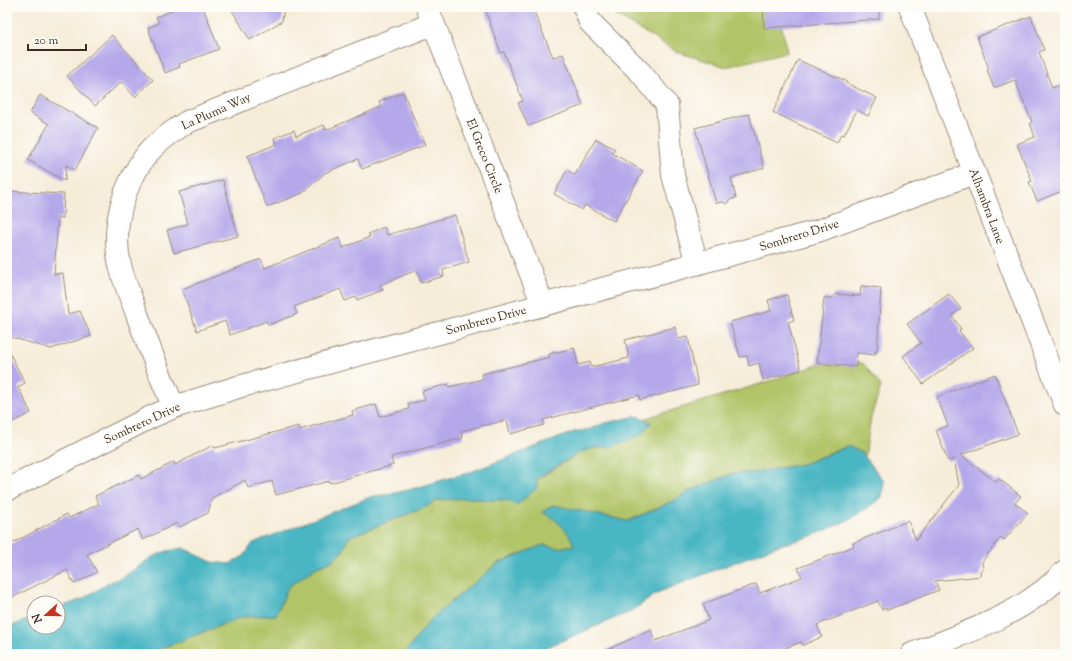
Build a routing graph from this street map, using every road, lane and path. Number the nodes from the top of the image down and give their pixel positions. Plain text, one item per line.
1 (584, 7) edge
2 (910, 7) edge
3 (430, 16) edge
4 (974, 173) junction
5 (697, 264) junction
6 (542, 305) junction
7 (1065, 405) edge
8 (174, 407) junction
9 (7, 490) edge
10 (1065, 571) edge
11 (912, 654) edge

1 - 5 street
2 - 4 street, Alhambra Lane
3 - 6 street, El Greco Circle
3 - 8 street, La Pluma Way
4 - 5 street, Sombrero Drive
4 - 7 street, Alhambra Lane
5 - 6 street, Sombrero Drive
6 - 8 street, Sombrero Drive
8 - 9 street, Sombrero Drive
10 - 11 street

